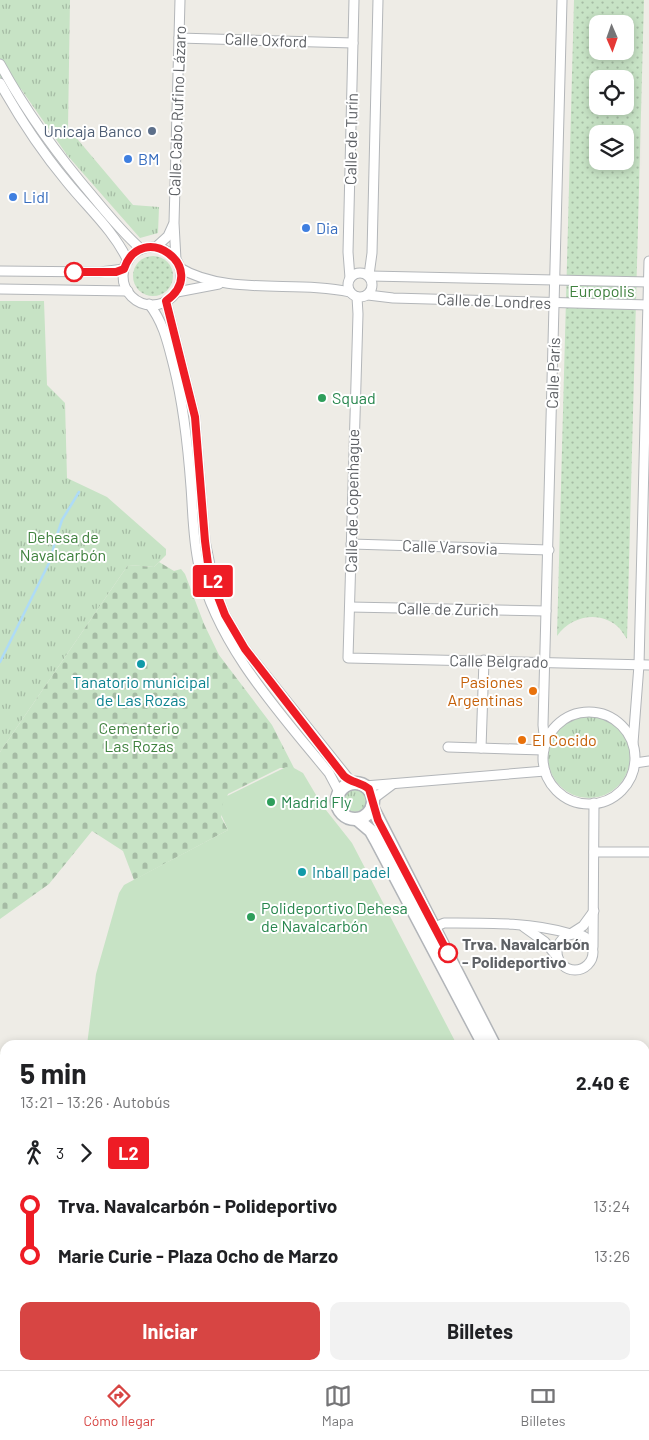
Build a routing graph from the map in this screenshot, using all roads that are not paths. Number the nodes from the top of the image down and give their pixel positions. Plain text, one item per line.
1 (180, 0) edge
2 (354, 0) edge
3 (378, 0) edge
4 (562, 0) edge
5 (179, 38) junction
6 (353, 43) junction
7 (0, 64) edge
8 (0, 83) edge
9 (174, 222) junction
10 (156, 247) junction
11 (141, 249) junction
12 (649, 260) edge
13 (178, 264) junction
14 (126, 265) junction
15 (0, 271) edge
16 (369, 276) junction
17 (350, 278) junction
18 (555, 279) junction
19 (649, 282) edge
20 (221, 283) junction
21 (325, 286) junction
22 (0, 289) edge
23 (128, 291) junction
24 (176, 292) junction
25 (360, 295) junction
26 (166, 301) junction
27 (555, 302) junction
28 (149, 304) junction
29 (648, 305) edge
30 (351, 544) junction
31 (549, 550) junction
32 (350, 607) junction
33 (546, 611) junction
34 (348, 658) joint
35 (484, 660) junction
36 (545, 662) junction
37 (639, 665) junction
38 (649, 665) edge
39 (633, 743) junction
40 (448, 747) dead end
41 (544, 747) junction
42 (481, 748) junction
43 (649, 761) edge
44 (635, 762) junction
45 (545, 771) junction
46 (358, 784) junction
47 (393, 784) junction
48 (339, 792) junction
49 (373, 803) junction
50 (594, 803) junction
51 (358, 820) junction
52 (594, 852) junction
53 (649, 852) edge
54 (594, 910) junction
55 (524, 926) junction
56 (435, 927) junction
57 (572, 934) junction
58 (593, 947) junction
59 (558, 958) junction
60 (481, 1040) edge
61 (492, 1040) edge

1 - 5 street, Calle Cabo Rufino Lázaro
2 - 6 street, Calle de Turín
3 - 16 street, Calle de Turín
4 - 18 street, Calle París
5 - 6 street, Calle Oxford
5 - 9 street, Calle Cabo Rufino Lázaro
6 - 17 street, Calle de Turín
7 - 11 street
8 - 14 street
9 - 10 street
9 - 13 street, Calle Cabo Rufino Lázaro
10 - 11 street
10 - 13 street
11 - 14 street
12 - 19 street
13 - 20 street
13 - 24 street
14 - 15 street
14 - 23 street
16 - 17 street, Calle de Londres
16 - 18 street, Calle de Londres
16 - 25 street, Calle de Turín
17 - 21 street, Calle de Londres
17 - 25 street, Calle de Turín
18 - 19 street, Calle de Londres
18 - 27 street, Calle París
19 - 29 street
20 - 21 street
20 - 24 street
21 - 25 street, Calle de Londres
22 - 23 street
23 - 28 street
24 - 26 street
25 - 27 street, Calle de Londres
25 - 30 street, Calle de Copenhague
26 - 28 street
26 - 46 street
27 - 29 street, Calle de Londres
27 - 31 street, Calle París
28 - 48 street
29 - 37 street
30 - 31 street, Calle Varsovia
30 - 32 street, Calle de Copenhague
31 - 33 street, Calle París
32 - 33 street, Calle de Zurich
32 - 34 street, Calle de Copenhague
33 - 36 street, Calle París
34 - 35 street, Calle Belgrado
35 - 36 street, Calle Belgrado
35 - 42 street
36 - 37 street, Calle Belgrado
36 - 41 street, Calle París
37 - 38 street, Calle Belgrado
37 - 39 street
39 - 41 street
39 - 44 street
40 - 42 street
41 - 42 street
41 - 45 street
43 - 44 street
44 - 50 street
45 - 47 street
45 - 50 street
46 - 47 street
46 - 48 street
46 - 49 street
47 - 49 street
48 - 51 street
49 - 51 street
49 - 56 street
50 - 52 street
51 - 60 street
52 - 53 street
52 - 54 street
54 - 57 street
54 - 58 street
55 - 56 street
55 - 57 street
55 - 59 street
56 - 61 street
57 - 58 street
57 - 59 street
58 - 59 street

